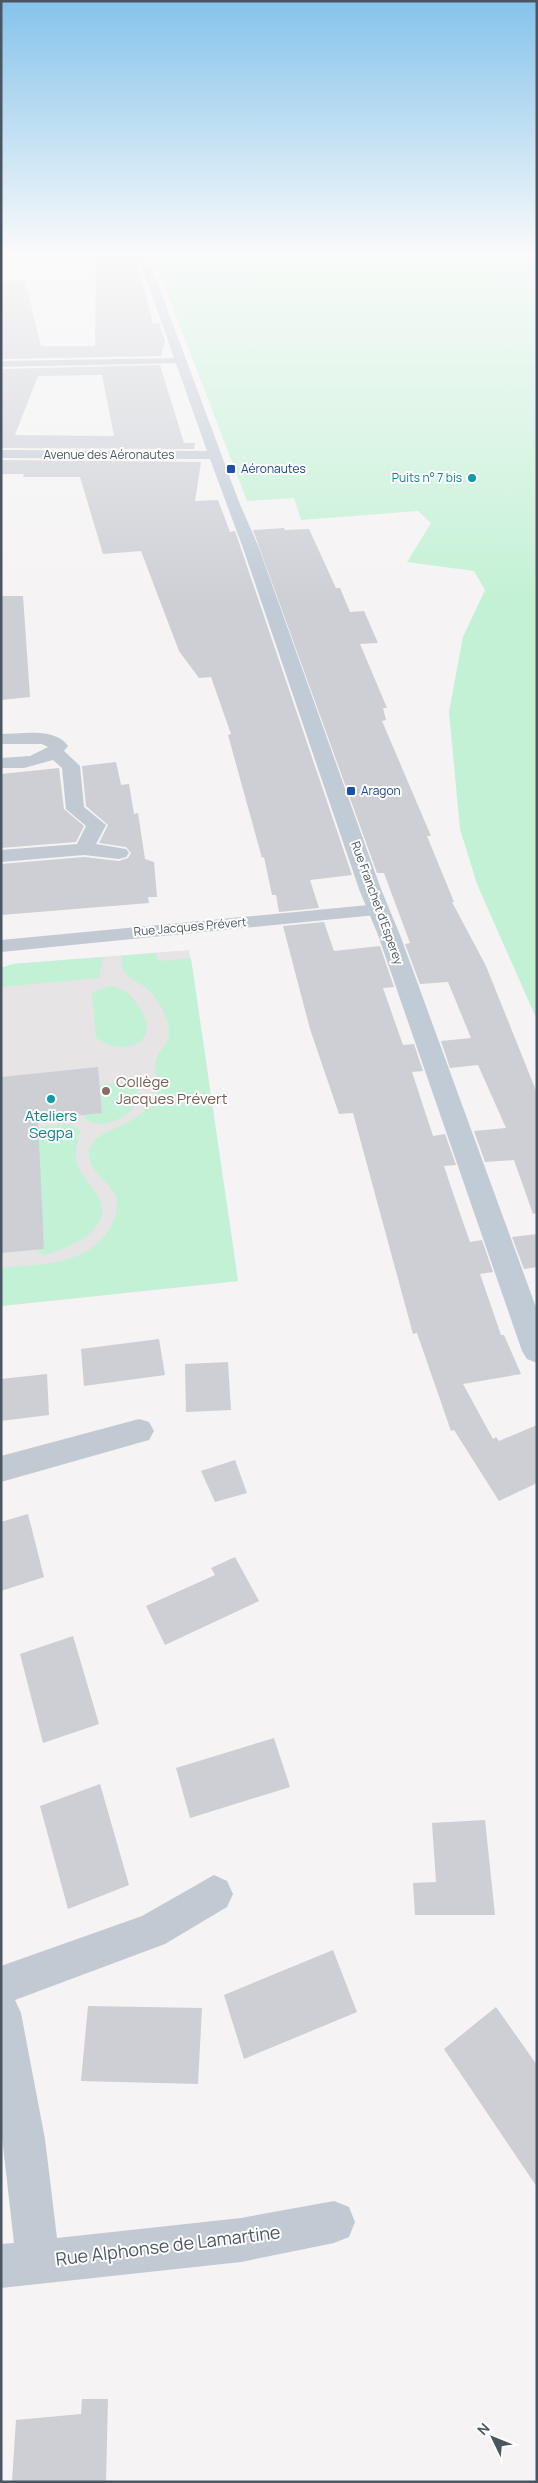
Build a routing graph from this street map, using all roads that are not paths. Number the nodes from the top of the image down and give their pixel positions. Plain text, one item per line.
1 (185, 372) edge
2 (1, 454) edge
3 (216, 455) junction
4 (1, 739) edge
5 (54, 752) junction
6 (1, 763) edge
7 (84, 848) junction
8 (120, 853) dead end
9 (1, 856) edge
10 (379, 910) junction
11 (1, 946) edge
12 (537, 1351) edge
13 (138, 1430) dead end
14 (1, 1469) edge
15 (214, 1894) dead end
16 (1, 1986) edge
17 (1, 2013) edge
18 (334, 2222) dead end
19 (20, 2264) edge

1 - 3 street, Rue Franchet d'Esperey
2 - 3 street, Avenue des Aéronautes
3 - 10 street, Rue Franchet d'Esperey
4 - 5 street
5 - 6 street
5 - 7 street
7 - 8 street
7 - 9 street
10 - 11 street, Rue Jacques Prévert
10 - 12 street, Rue Franchet d'Esperey
13 - 14 street
15 - 16 street
17 - 19 street
18 - 19 street, Rue Alphonse de Lamartine

